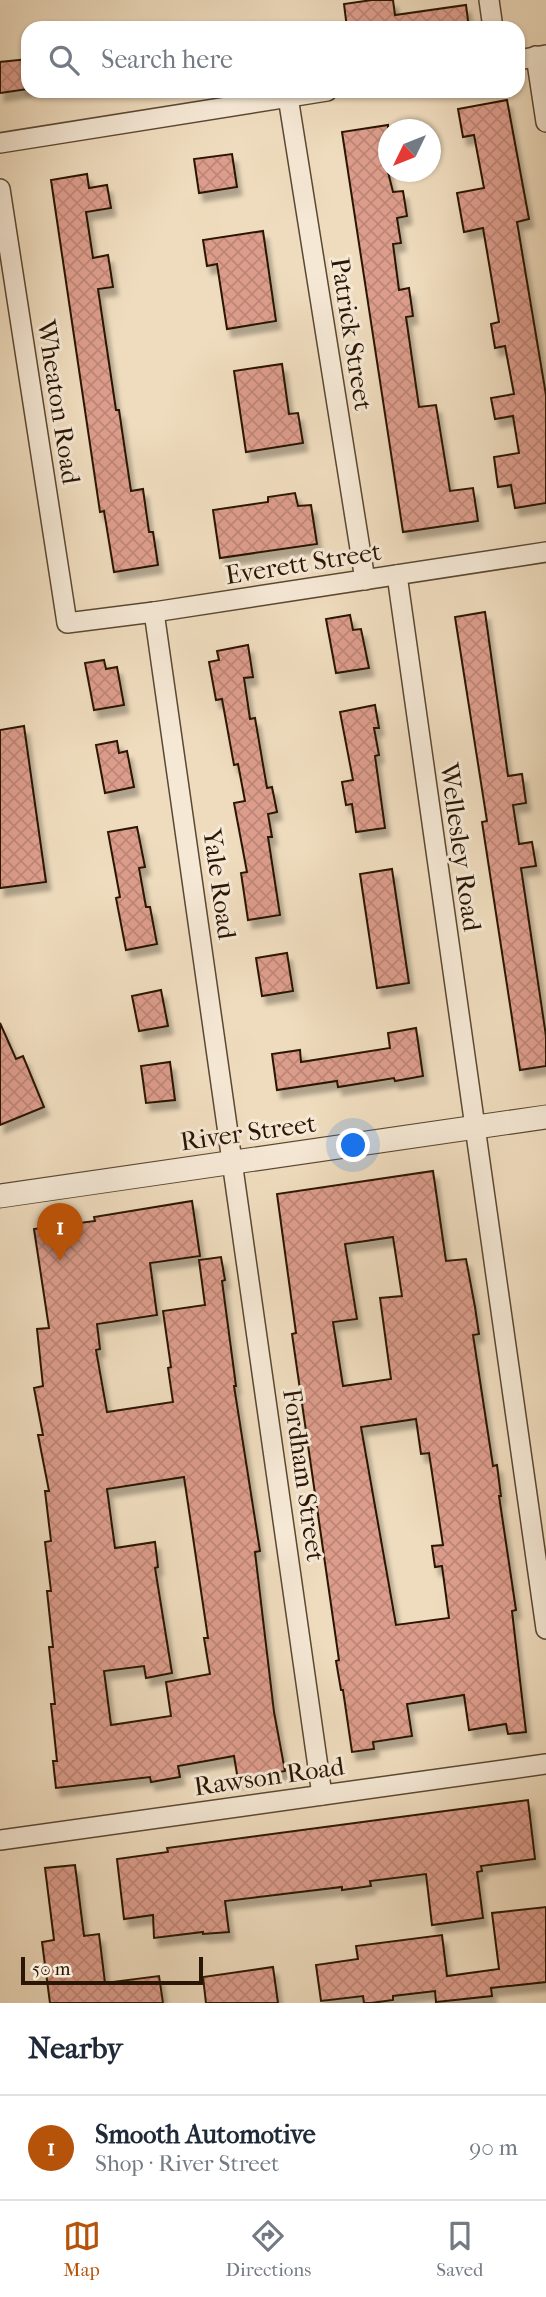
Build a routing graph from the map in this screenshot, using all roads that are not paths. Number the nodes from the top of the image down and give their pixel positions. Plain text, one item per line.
1 (489, 0) edge
2 (493, 21) edge
3 (533, 57) edge
4 (282, 98) edge
5 (288, 98) edge
6 (546, 122) edge
7 (0, 143) edge
8 (0, 189) edge
9 (546, 552) edge
10 (397, 575) junction
11 (365, 580) junction
12 (154, 612) junction
13 (67, 623) joint
14 (546, 1117) edge
15 (474, 1126) junction
16 (234, 1163) junction
17 (0, 1196) edge
18 (546, 1629) edge
19 (546, 1764) edge
20 (322, 1795) junction
21 (0, 1840) edge

1 - 2 street
3 - 6 street
4 - 7 street
5 - 11 street, Patrick Street
8 - 13 street, Wheaton Road
9 - 10 street, Everett Street
10 - 11 street, Everett Street
10 - 15 street, Wellesley Road
11 - 12 street, Everett Street
12 - 13 street, Everett Street
12 - 16 street, Yale Road
14 - 15 street, River Street
15 - 16 street, River Street
15 - 18 street, Wellesley Road
16 - 17 street, River Street
16 - 20 street, Fordham Street
19 - 20 street, Rawson Road
20 - 21 street, Rawson Road

